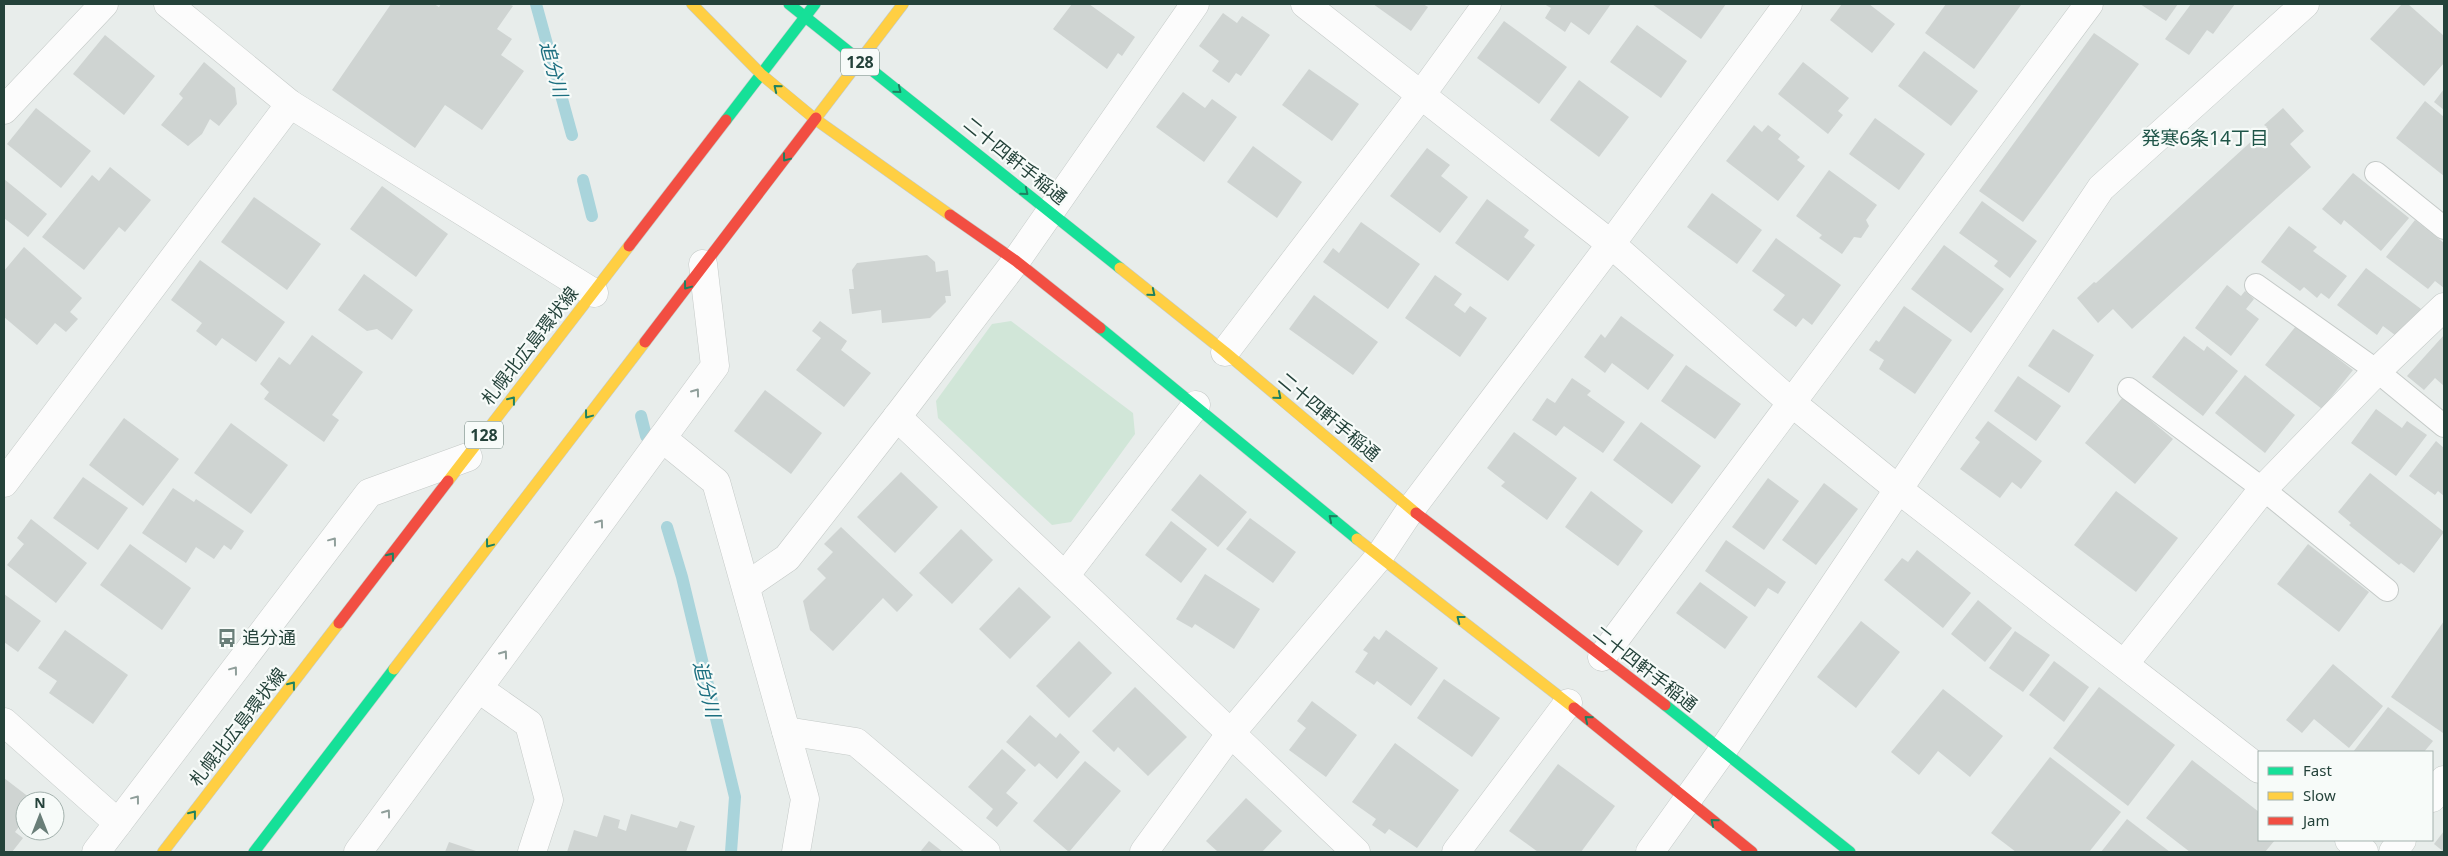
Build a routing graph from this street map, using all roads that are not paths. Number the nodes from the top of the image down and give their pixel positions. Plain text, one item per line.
1 (104, 4) edge
2 (168, 4) edge
3 (692, 4) edge
4 (789, 4) edge
5 (815, 4) edge
6 (903, 4) edge
7 (1195, 4) edge
8 (1305, 4) edge
9 (1487, 4) edge
10 (1788, 4) edge
11 (2089, 4) edge
12 (2305, 4) edge
13 (805, 17) junction
14 (861, 60) junction
15 (762, 75) junction
16 (1421, 95) junction
17 (290, 104) junction
18 (4, 110) edge
19 (815, 119) junction
20 (2376, 173) dead end
21 (1051, 212) junction
22 (2444, 228) edge
23 (1611, 244) junction
24 (1016, 261) junction
25 (704, 264) junction
26 (2256, 285) dead end
27 (594, 293) junction
28 (2444, 307) edge
29 (1225, 352) junction
30 (2377, 372) junction
31 (2129, 389) dead end
32 (1792, 403) junction
33 (1196, 405) junction
34 (897, 417) junction
35 (2444, 426) edge
36 (662, 438) junction
37 (468, 457) junction
38 (4, 483) edge
39 (1898, 489) junction
40 (2263, 489) junction
41 (1411, 509) junction
42 (1379, 557) junction
43 (1065, 576) junction
44 (746, 586) junction
45 (2387, 590) dead end
46 (1602, 657) junction
47 (2125, 664) junction
48 (478, 689) junction
49 (1568, 704) junction
50 (4, 722) edge
51 (786, 731) junction
52 (1231, 733) junction
53 (1723, 750) junction
54 (2258, 769) edge
55 (2444, 780) edge
56 (2433, 796) edge
57 (1688, 800) junction
58 (118, 823) junction
59 (2349, 841) edge
60 (2401, 841) edge
61 (96, 852) edge
62 (163, 852) edge
63 (254, 852) edge
64 (358, 852) edge
65 (532, 852) edge
66 (796, 852) edge
67 (986, 852) edge
68 (1144, 852) edge
69 (1356, 852) edge
70 (1456, 852) edge
71 (1650, 852) edge
72 (1752, 852) edge
73 (1850, 852) edge
74 (2364, 852) edge
75 (2393, 852) edge

1 - 18 street
2 - 17 street
3 - 15 street
4 - 13 street, 二十四軒手稲通
5 - 13 street, 札幌北広島環状線 / 128
6 - 14 street, 128
7 - 21 street
8 - 16 street
9 - 16 street
10 - 23 street
11 - 32 street
12 - 39 street
13 - 14 street, 二十四軒手稲通
13 - 15 street, 札幌北広島環状線 / 128
14 - 19 street, 128
14 -> 21 street, 二十四軒手稲通
19 -> 15 street
15 - 27 street, 札幌北広島環状線 / 128
16 - 23 street
16 - 29 street
17 - 27 street
17 - 38 street
19 - 24 street
19 -> 25 street, 128
20 - 22 lane
21 - 24 street
21 -> 29 street, 二十四軒手稲通
23 - 32 street
23 - 41 street
24 - 33 street
24 - 34 street
36 -> 25 street
25 -> 63 street, 128
26 - 30 lane
37 -> 27 street, 札幌北広島環状線 / 128
28 - 30 street
29 -> 41 street, 二十四軒手稲通
30 - 35 lane
30 - 40 street
31 - 40 lane
32 - 39 street
32 - 46 street
42 -> 33 street
33 - 43 street
34 - 43 street
34 - 44 street
36 - 44 street
48 -> 36 street
58 -> 37 street
62 -> 37 street, 札幌北広島環状線 / 128
39 - 47 street
39 - 53 street
40 - 45 lane
40 - 47 street
41 - 42 street
41 - 46 street, 二十四軒手稲通
49 -> 42 street
42 - 52 street
43 - 52 street
44 - 51 street
46 - 53 street, 二十四軒手稲通
47 - 54 street
64 -> 48 street
48 - 65 street
57 -> 49 street
49 - 70 street
50 - 58 street
51 - 66 street
51 - 67 street
52 - 68 street
52 - 69 street
53 - 57 street
53 - 73 street, 二十四軒手稲通
55 - 56 street
57 - 71 street
72 -> 57 street
58 - 61 street
59 - 74 street
60 - 75 street

